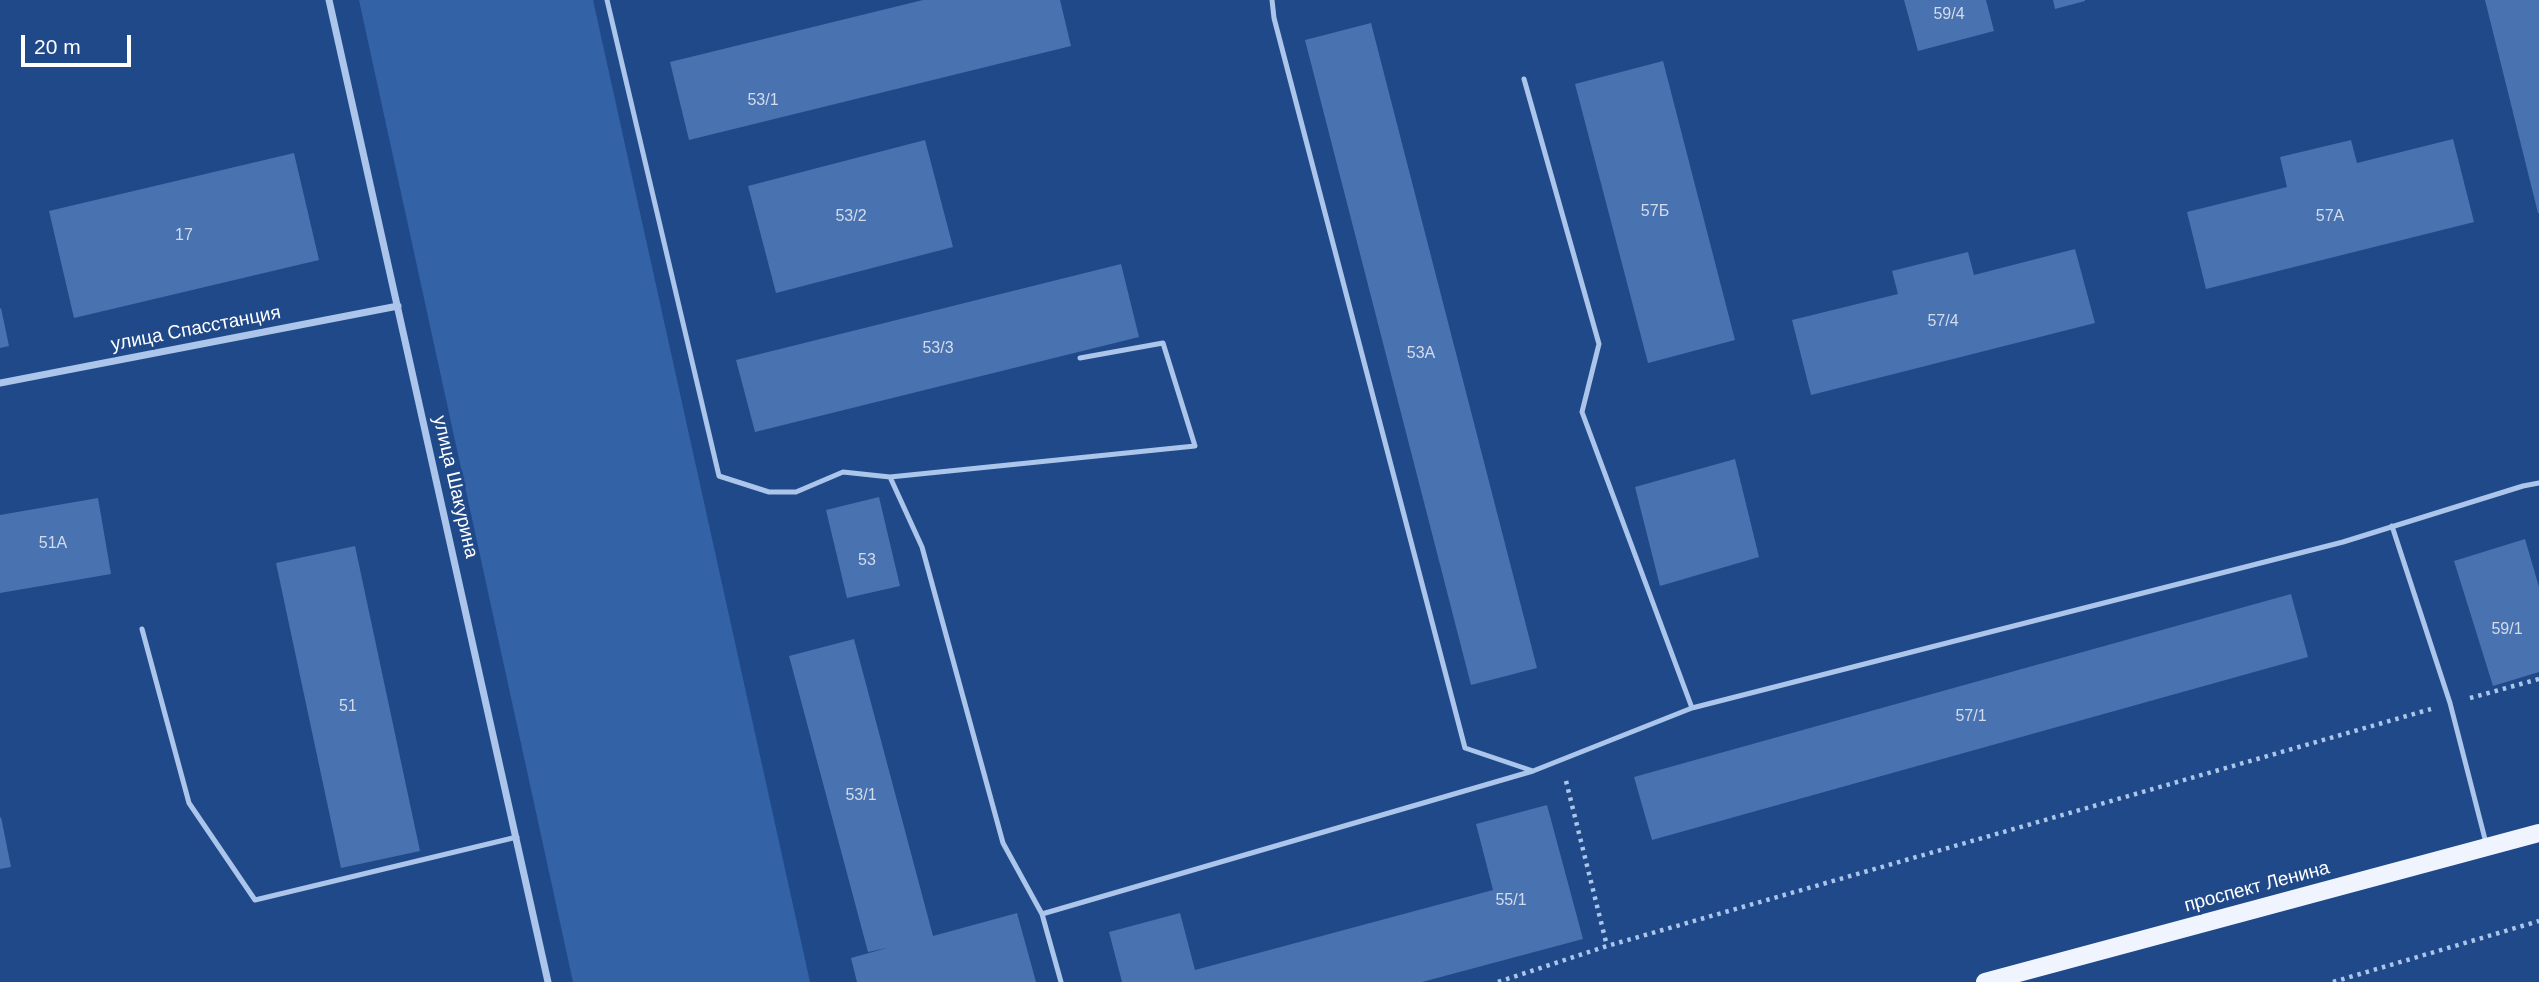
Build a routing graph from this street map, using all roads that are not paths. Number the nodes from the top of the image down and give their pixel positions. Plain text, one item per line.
1 (329, 0) edge
2 (607, 0) edge
3 (1272, 0) edge
4 (1524, 79) dead end
5 (398, 306) junction
6 (1080, 358) dead end
7 (0, 383) edge
8 (890, 477) junction
9 (2539, 483) edge
10 (2392, 526) junction
11 (142, 629) dead end
12 (1692, 708) junction
13 (1533, 771) junction
14 (2539, 832) edge
15 (517, 837) junction
16 (2486, 846) junction
17 (1042, 914) junction
18 (548, 982) edge
19 (1062, 982) edge
20 (1985, 982) edge

1 - 5 street, улица Шакурина
2 - 8 lane
3 - 13 lane
4 - 12 lane
5 - 7 street, улица Спасстанция
5 - 15 street, улица Шакурина
6 - 8 lane
8 - 17 lane
9 - 10 lane
10 - 12 lane
10 - 16 lane
11 - 15 lane
12 - 13 lane
13 - 17 lane
14 - 16 main road, проспект Ленина
15 - 18 street, улица Шакурина
16 - 20 main road, проспект Ленина
17 - 19 lane

